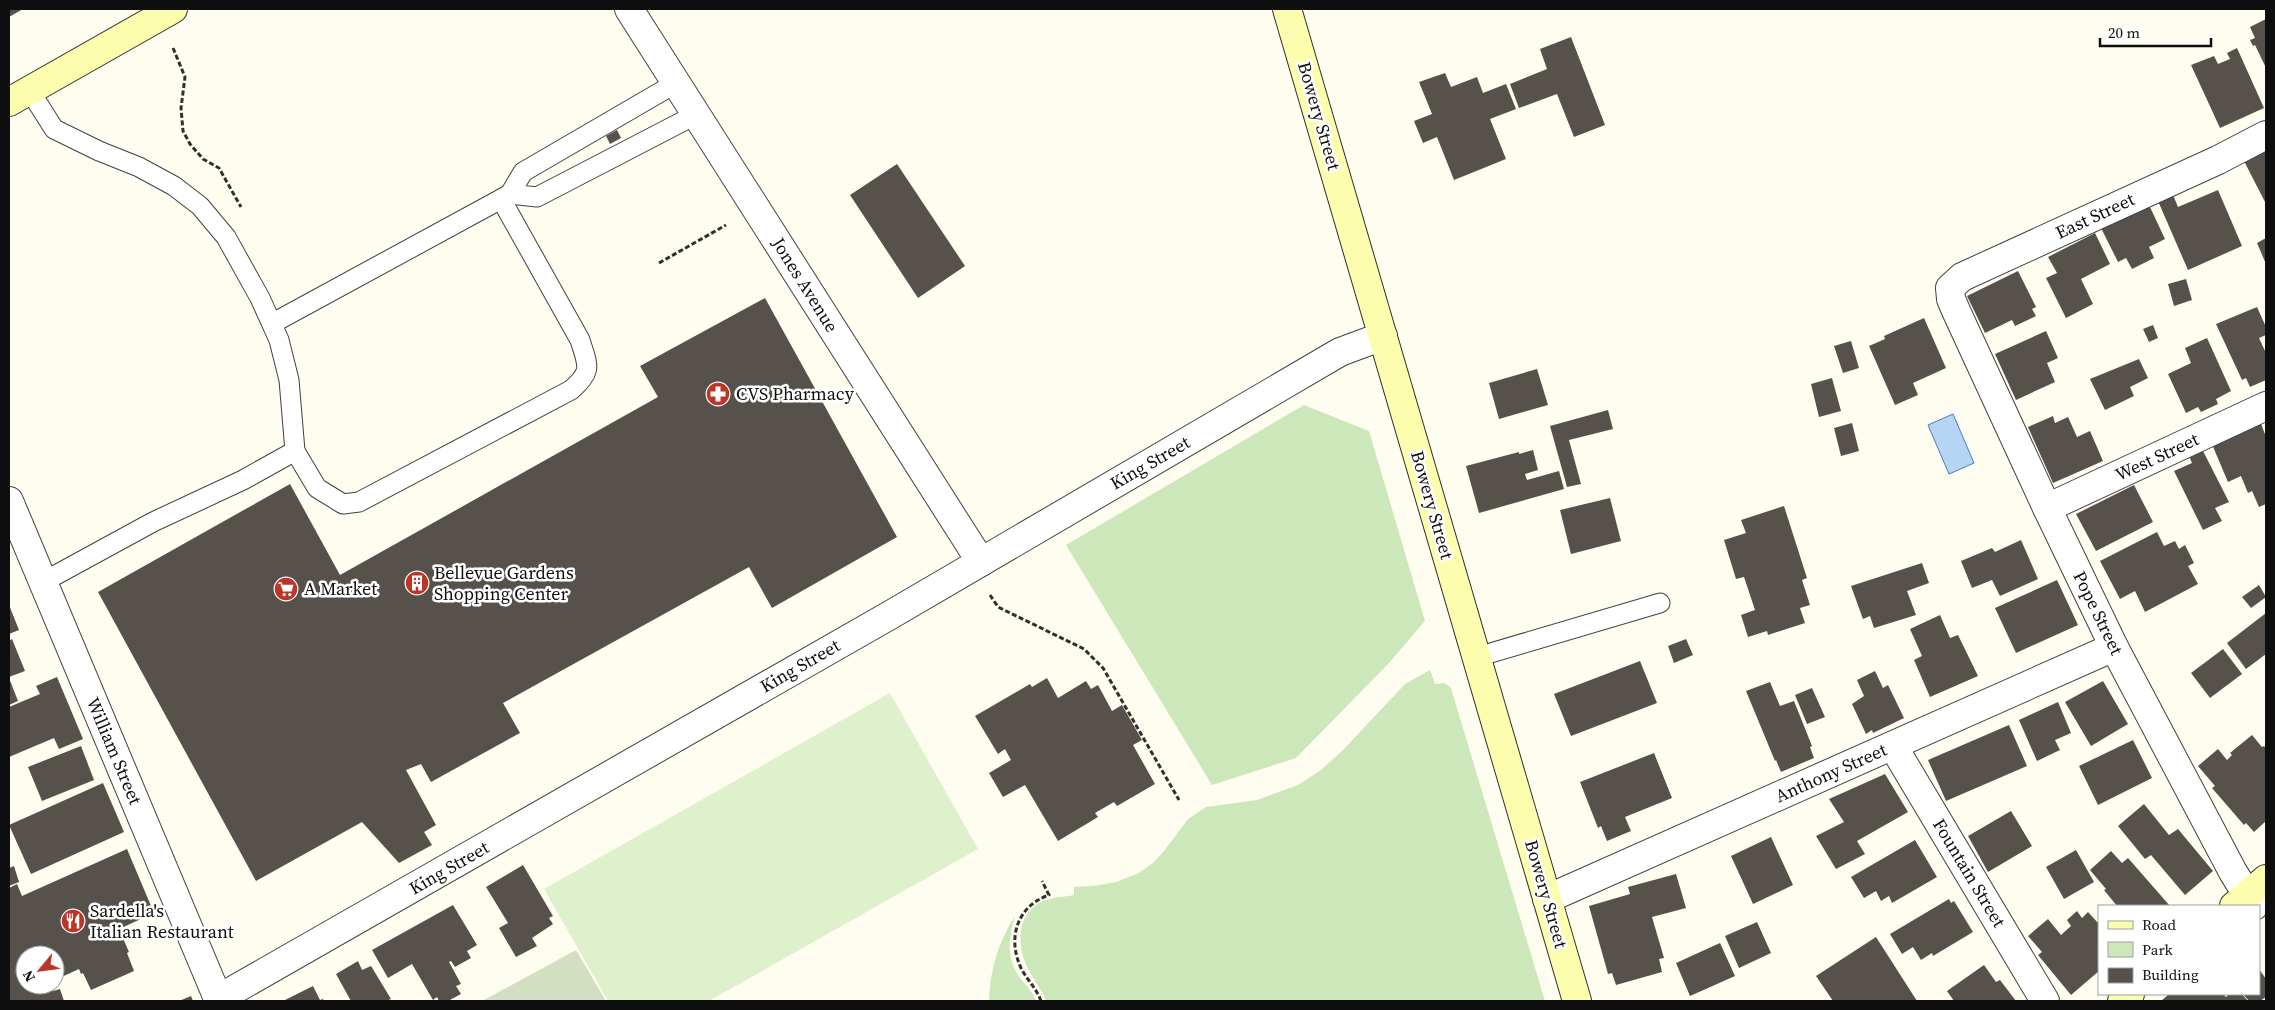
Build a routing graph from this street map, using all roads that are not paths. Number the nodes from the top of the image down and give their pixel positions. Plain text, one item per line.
1 (173, 9) edge
2 (629, 9) edge
3 (1287, 9) edge
4 (676, 83) junction
5 (20, 97) edge
6 (696, 114) junction
7 (2266, 135) edge
8 (506, 196) junction
9 (1957, 313) joint
10 (273, 323) junction
11 (1383, 336) junction
12 (2266, 406) edge
13 (295, 451) junction
14 (9, 502) edge
15 (2047, 508) junction
16 (977, 564) junction
17 (43, 582) junction
18 (1660, 603) dead end
19 (2114, 647) junction
20 (1477, 657) junction
21 (1893, 746) junction
22 (1547, 899) junction
23 (2252, 900) edge
24 (2260, 915) edge
25 (2266, 927) edge
26 (219, 1000) edge
27 (1577, 1001) edge
28 (2045, 1001) edge

1 - 5 street
2 - 4 street, Jones Avenue
3 - 11 street, Bowery Street
4 - 6 street, Jones Avenue
4 - 8 lane
5 - 10 lane
6 - 8 lane
6 - 16 street, Jones Avenue
7 - 9 street, East Street
8 - 10 lane
8 - 13 lane
9 - 15 street, Pope Street
10 - 13 lane
11 - 16 street, King Street
11 - 20 street, Bowery Street
12 - 15 street, West Street
13 - 17 lane
14 - 17 street, William Street
15 - 19 street, Pope Street
16 - 26 street, King Street
17 - 26 street, William Street
18 - 20 lane
19 - 21 street, Anthony Street
19 - 23 street, Pope Street
20 - 22 street, Bowery Street
21 - 22 street, Anthony Street
21 - 28 street, Fountain Street
22 - 27 street, Bowery Street
24 - 25 street, Pope Street

